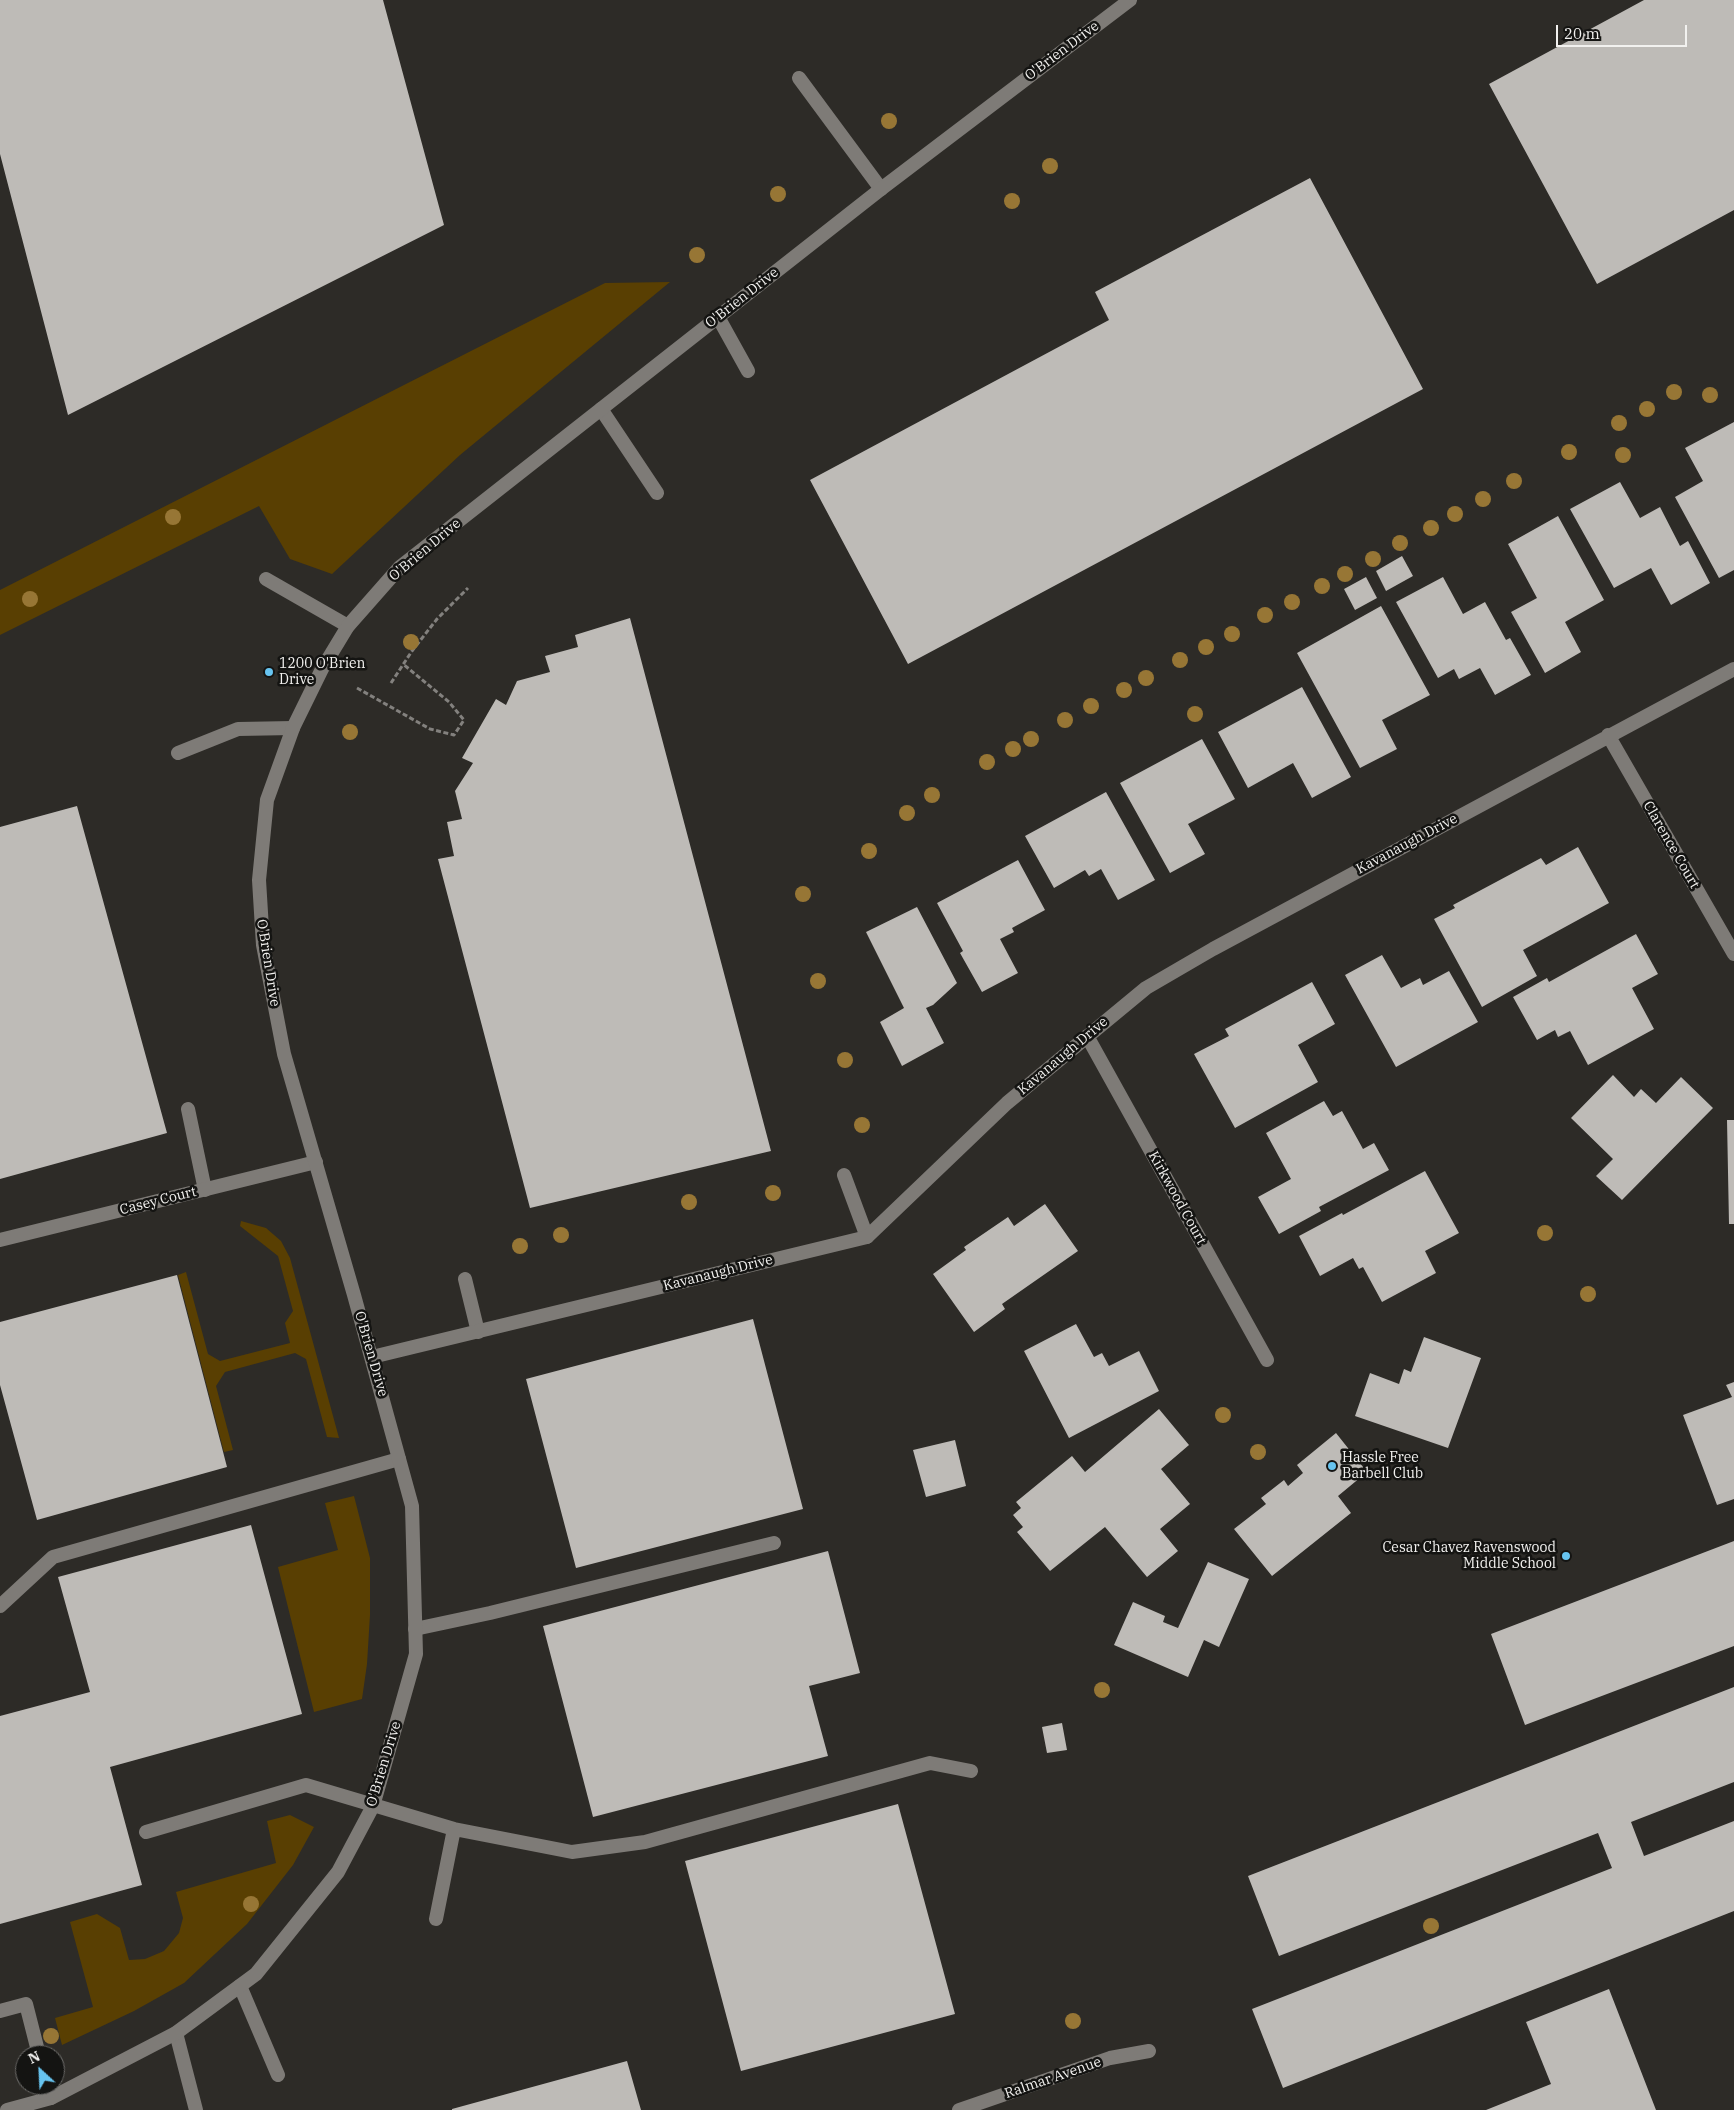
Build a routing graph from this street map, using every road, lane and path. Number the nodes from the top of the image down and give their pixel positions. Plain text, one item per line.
1 (1130, 0) edge
2 (799, 78) dead end
3 (881, 189) junction
4 (718, 316) junction
5 (748, 371) dead end
6 (601, 409) junction
7 (657, 493) dead end
8 (266, 579) dead end
9 (468, 588) dead end
10 (348, 626) junction
11 (404, 664) junction
12 (1734, 669) edge
13 (390, 683) dead end
14 (357, 688) dead end
15 (293, 728) junction
16 (1608, 735) junction
17 (178, 753) dead end
18 (1734, 954) edge
19 (1087, 1036) junction
20 (188, 1108) dead end
21 (316, 1162) junction
22 (844, 1176) dead end
23 (205, 1190) junction
24 (867, 1236) junction
25 (0, 1240) edge
26 (465, 1279) dead end
27 (478, 1332) junction
28 (372, 1357) junction
29 (1267, 1360) dead end
30 (399, 1459) junction
31 (774, 1543) dead end
32 (0, 1606) edge
33 (415, 1629) junction
34 (971, 1772) dead end
35 (373, 1806) junction
36 (454, 1829) junction
37 (146, 1832) dead end
38 (436, 1919) dead end
39 (240, 1986) junction
40 (0, 2011) edge
41 (176, 2033) junction
42 (36, 2045) edge
43 (1149, 2051) dead end
44 (278, 2075) dead end
45 (65, 2085) edge
46 (42, 2095) edge
47 (7, 2110) edge
48 (196, 2110) edge
49 (960, 2110) edge

1 - 3 street, O'Brien Drive
2 - 3 street
3 - 4 street, O'Brien Drive
4 - 5 street
4 - 6 street, O'Brien Drive
6 - 7 street
6 - 10 street, O'Brien Drive
8 - 10 street
9 - 11 path
10 - 15 street, O'Brien Drive
11 - 13 path
11 - 14 path
12 - 16 street, Kavanaugh Drive
15 - 17 street
15 - 21 street, O'Brien Drive
16 - 18 street, Clarence Court
16 - 19 street, Kavanaugh Drive
19 - 24 street, Kavanaugh Drive
19 - 29 street, Kirkwood Court
20 - 23 street
21 - 23 street, Casey Court
21 - 28 street, O'Brien Drive
22 - 24 street
23 - 25 street, Casey Court
24 - 27 street, Kavanaugh Drive
26 - 27 street
27 - 28 street, Kavanaugh Drive
28 - 30 street, O'Brien Drive
30 - 32 street
30 - 33 street, O'Brien Drive
31 - 33 street
33 - 35 street, O'Brien Drive
34 - 36 street
35 - 36 street
35 - 37 street
35 - 39 street, O'Brien Drive
36 - 38 street
39 - 41 street, O'Brien Drive
39 - 44 street
40 - 42 street
41 - 45 street, O'Brien Drive
41 - 48 street
43 - 49 street, Ralmar Avenue
46 - 47 street, O'Brien Drive

